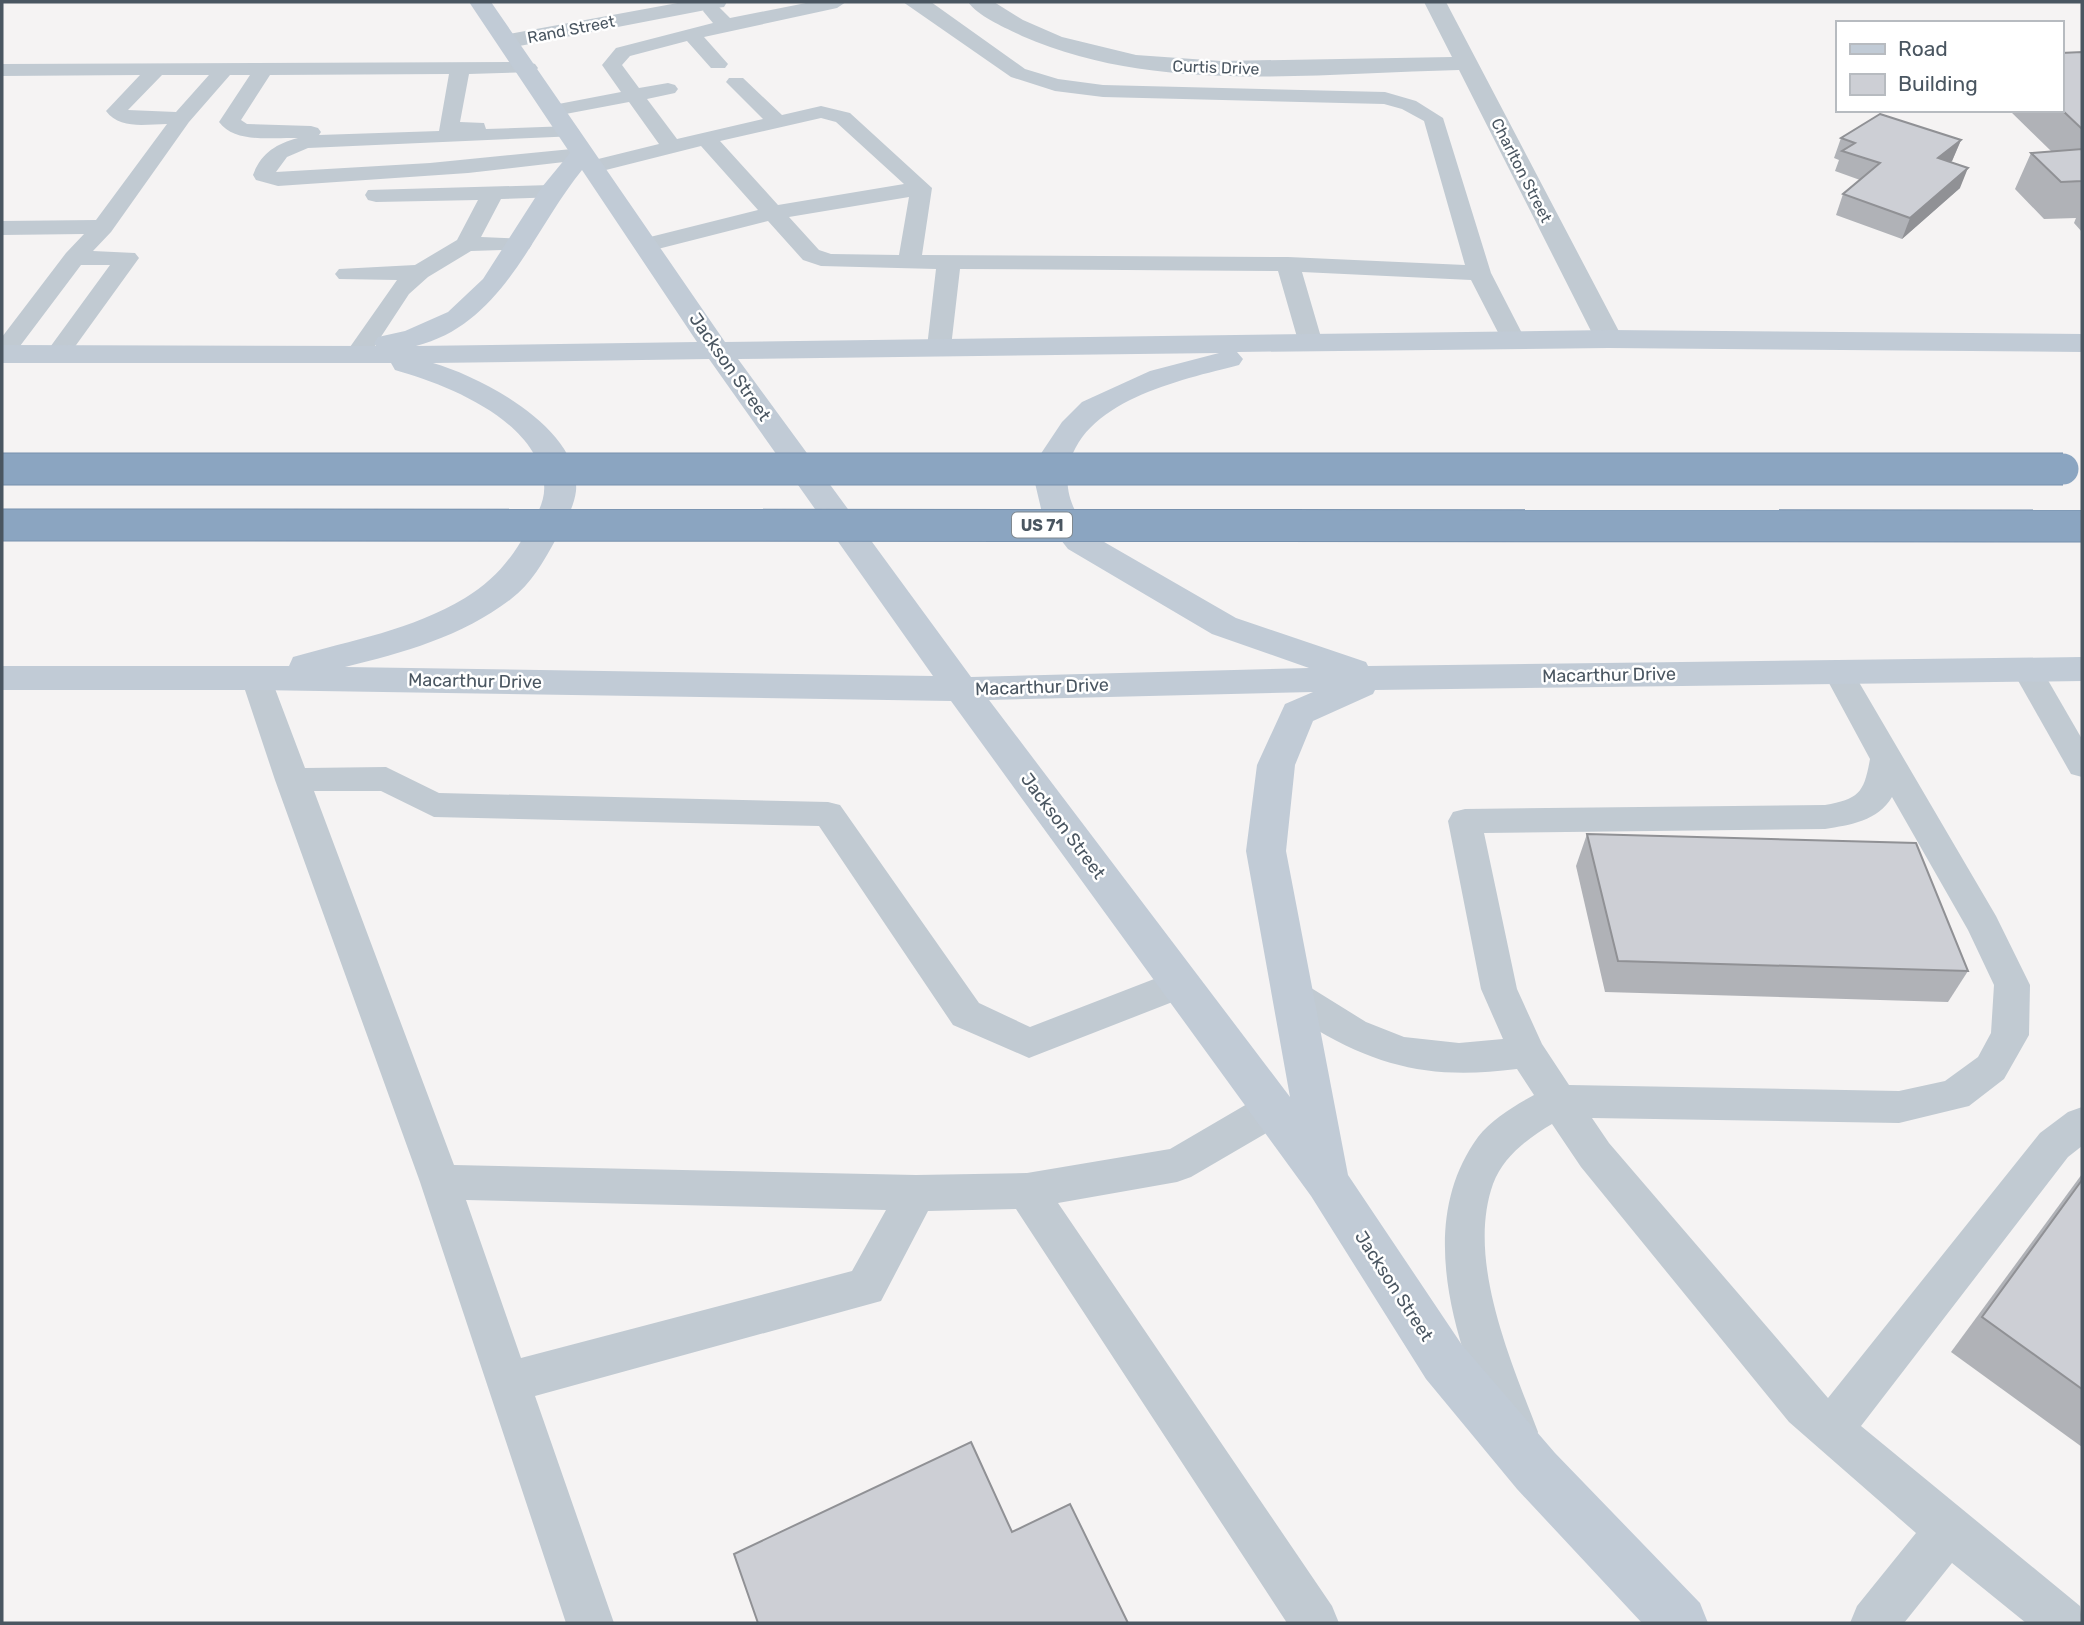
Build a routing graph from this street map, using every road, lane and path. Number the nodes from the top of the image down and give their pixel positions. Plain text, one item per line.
1 (480, 2) edge
2 (836, 2) edge
3 (912, 2) edge
4 (979, 2) edge
5 (1435, 2) edge
6 (710, 3) edge
7 (626, 19) junction
8 (726, 25) junction
9 (691, 34) junction
10 (509, 41) junction
11 (648, 45) junction
12 (692, 62) dead end
13 (1467, 63) junction
14 (460, 68) junction
15 (527, 68) junction
16 (225, 69) junction
17 (264, 69) junction
18 (2, 70) edge
19 (156, 70) junction
20 (736, 90) dead end
21 (676, 96) dead end
22 (641, 104) junction
23 (182, 118) junction
24 (777, 121) junction
25 (448, 129) junction
26 (573, 137) junction
27 (422, 138) junction
28 (706, 138) junction
29 (672, 147) junction
30 (412, 171) junction
31 (921, 188) junction
32 (551, 192) junction
33 (493, 193) junction
34 (376, 195) dead end
35 (771, 213) junction
36 (103, 227) junction
37 (2, 228) edge
38 (467, 244) junction
39 (520, 244) junction
40 (646, 245) junction
41 (74, 258) junction
42 (911, 261) junction
43 (949, 261) junction
44 (1288, 264) junction
45 (420, 272) junction
46 (1479, 272) junction
47 (347, 274) dead end
48 (1609, 339) junction
49 (1514, 341) junction
50 (2082, 343) edge
51 (1311, 344) junction
52 (939, 347) junction
53 (716, 349) junction
54 (363, 351) junction
55 (2, 354) edge
56 (57, 354) junction
57 (2, 469) edge
58 (2063, 469) dead end
59 (2, 525) edge
60 (2082, 526) edge
61 (2082, 669) edge
62 (2027, 670) junction
63 (1838, 672) junction
64 (2, 678) edge
65 (256, 678) junction
66 (1375, 678) junction
67 (961, 689) junction
68 (1885, 759) junction
69 (2082, 766) edge
70 (292, 780) junction
71 (1180, 984) junction
72 (1294, 996) junction
73 (1527, 1052) junction
74 (1558, 1101) junction
75 (1273, 1109) junction
76 (2082, 1124) edge
77 (440, 1182) junction
78 (1327, 1182) junction
79 (1027, 1191) junction
80 (916, 1193) junction
81 (508, 1382) junction
82 (1830, 1430) junction
83 (1526, 1458) junction
84 (1948, 1531) junction
85 (584, 1618) edge
86 (1315, 1623) edge
87 (1680, 1623) edge
88 (1874, 1623) edge
89 (2063, 1623) edge

1 - 10 street, Jackson Street
2 - 8 lane
3 - 46 lane
4 - 13 street, Curtis Drive
5 - 13 street, Charlton Street
6 - 7 street, Rand Street
6 - 8 lane
7 - 10 street, Rand Street
7 - 11 lane
8 - 9 lane
9 - 11 lane
9 - 12 lane
10 - 15 street, Jackson Street
11 - 22 lane
13 - 48 street, Charlton Street
14 - 15 lane
14 - 17 lane
14 - 25 lane
15 - 26 street, Jackson Street
16 - 17 lane
16 - 19 lane
16 - 23 lane
17 - 25 lane
18 - 19 lane
19 - 23 lane
20 - 24 lane
21 - 22 lane
22 - 26 lane
22 - 29 lane
23 - 36 lane
24 - 28 lane
24 - 31 lane
25 - 26 lane
26 - 27 lane
26 - 29 lane
26 - 30 lane
26 - 32 street
26 - 40 street, Jackson Street
27 - 30 lane
27 - 30 lane
28 - 29 lane
28 - 35 lane
31 - 35 lane
31 - 42 lane
32 - 33 lane
32 - 39 street
33 - 34 lane
33 - 38 lane
35 - 40 lane
35 - 42 lane
36 - 37 lane
36 - 41 lane
38 - 39 lane
38 - 45 lane
39 - 54 street
40 - 53 street, Jackson Street
41 - 55 lane
41 - 56 lane
42 - 43 lane
43 - 44 lane
43 - 52 lane
44 - 46 lane
44 - 51 lane
45 - 47 lane
45 - 54 lane
46 - 49 lane
48 - 49 street
48 - 50 street
49 - 51 street
51 - 52 street
51 - 66 street
52 - 53 street
53 - 54 street
53 - 67 street, Jackson Street
54 - 56 street
54 - 65 street
55 - 56 street
57 - 58 highway, bridge
59 - 60 highway, US 71, bridge
61 - 62 street, Macarthur Drive
62 - 63 street, Macarthur Drive
62 - 69 lane
63 - 66 street, Macarthur Drive
63 - 68 lane
64 - 65 street, Macarthur Drive
65 - 67 street, Macarthur Drive
65 - 70 lane
66 - 67 street, Macarthur Drive
66 - 72 street
67 - 71 street, Jackson Street
68 - 73 lane
68 - 74 lane
70 - 71 lane
70 - 77 lane
71 - 75 street, Jackson Street
72 - 73 lane
72 - 78 street
73 - 74 lane
74 - 82 lane
74 - 83 lane
75 - 78 street, Jackson Street
75 - 79 lane
76 - 82 lane
77 - 80 lane
77 - 81 lane
78 - 83 street, Jackson Street
79 - 80 lane
79 - 86 lane
80 - 81 lane
81 - 85 lane
82 - 84 lane
83 - 87 street, Jackson Street
84 - 88 lane
84 - 89 lane

